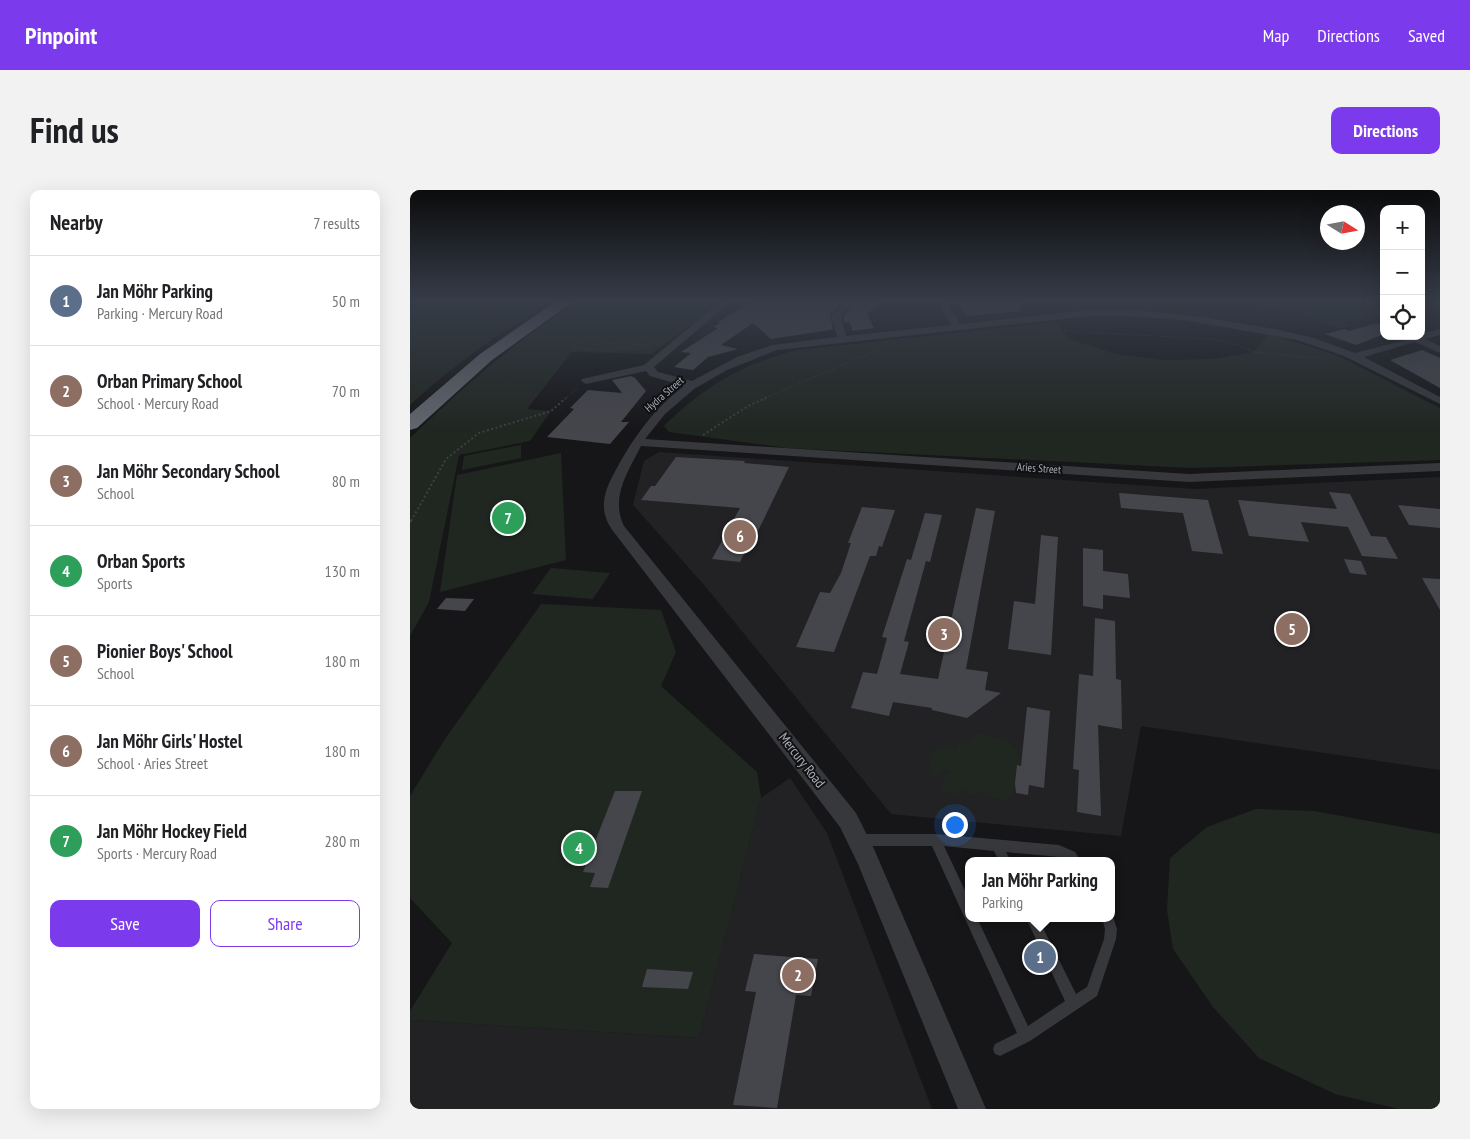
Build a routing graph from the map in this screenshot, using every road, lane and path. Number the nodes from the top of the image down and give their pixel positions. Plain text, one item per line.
1 (492, 345) edge
2 (503, 345) edge
3 (574, 345) edge
4 (596, 345) edge
5 (637, 345) edge
6 (643, 345) edge
7 (651, 345) edge
8 (673, 345) edge
9 (793, 345) edge
10 (1236, 345) edge
11 (1324, 345) edge
12 (1395, 345) edge
13 (648, 347) junction
14 (884, 347) dead end
15 (624, 348) junction
16 (614, 349) junction
17 (588, 350) junction
18 (604, 350) junction
19 (1353, 357) junction
20 (1326, 359) dead end
21 (648, 367) junction
22 (586, 381) joint
23 (694, 385) junction
24 (1440, 401) edge
25 (410, 414) edge
26 (410, 424) edge
27 (638, 442) junction
28 (690, 445) junction
29 (1440, 467) edge
30 (410, 522) edge
31 (859, 840) junction
32 (935, 840) junction
33 (997, 845) junction
34 (1003, 857) edge
35 (1072, 857) edge
36 (965, 905) edge
37 (973, 922) edge
38 (1034, 922) edge
39 (1109, 922) edge
40 (1073, 1003) junction
41 (1025, 1036) junction
42 (1000, 1049) dead end
43 (972, 1109) edge

1 - 25 highway
2 - 26 highway
3 - 17 path
4 - 17 path
5 - 15 path
6 - 13 path
7 - 13 path
8 - 21 street
9 - 23 street, Hydra Street
10 - 20 path
11 - 19 street, Hydra Street
12 - 19 street
13 - 15 path
14 - 28 path
15 - 16 path
16 - 18 path
16 - 18 path
17 - 18 path
19 - 24 street, Hydra Street
21 - 22 street
21 - 23 street
22 - 30 path
23 - 27 street, Hydra Street
27 - 28 street, Aries Street
27 - 31 street, Mercury Road
28 - 29 street, Aries Street
31 - 32 lane
31 - 43 street, Mercury Road
32 - 33 lane
32 - 36 lane
33 - 34 lane
33 - 35 lane
37 - 41 lane
38 - 40 lane
39 - 40 lane
40 - 41 lane
41 - 42 lane

